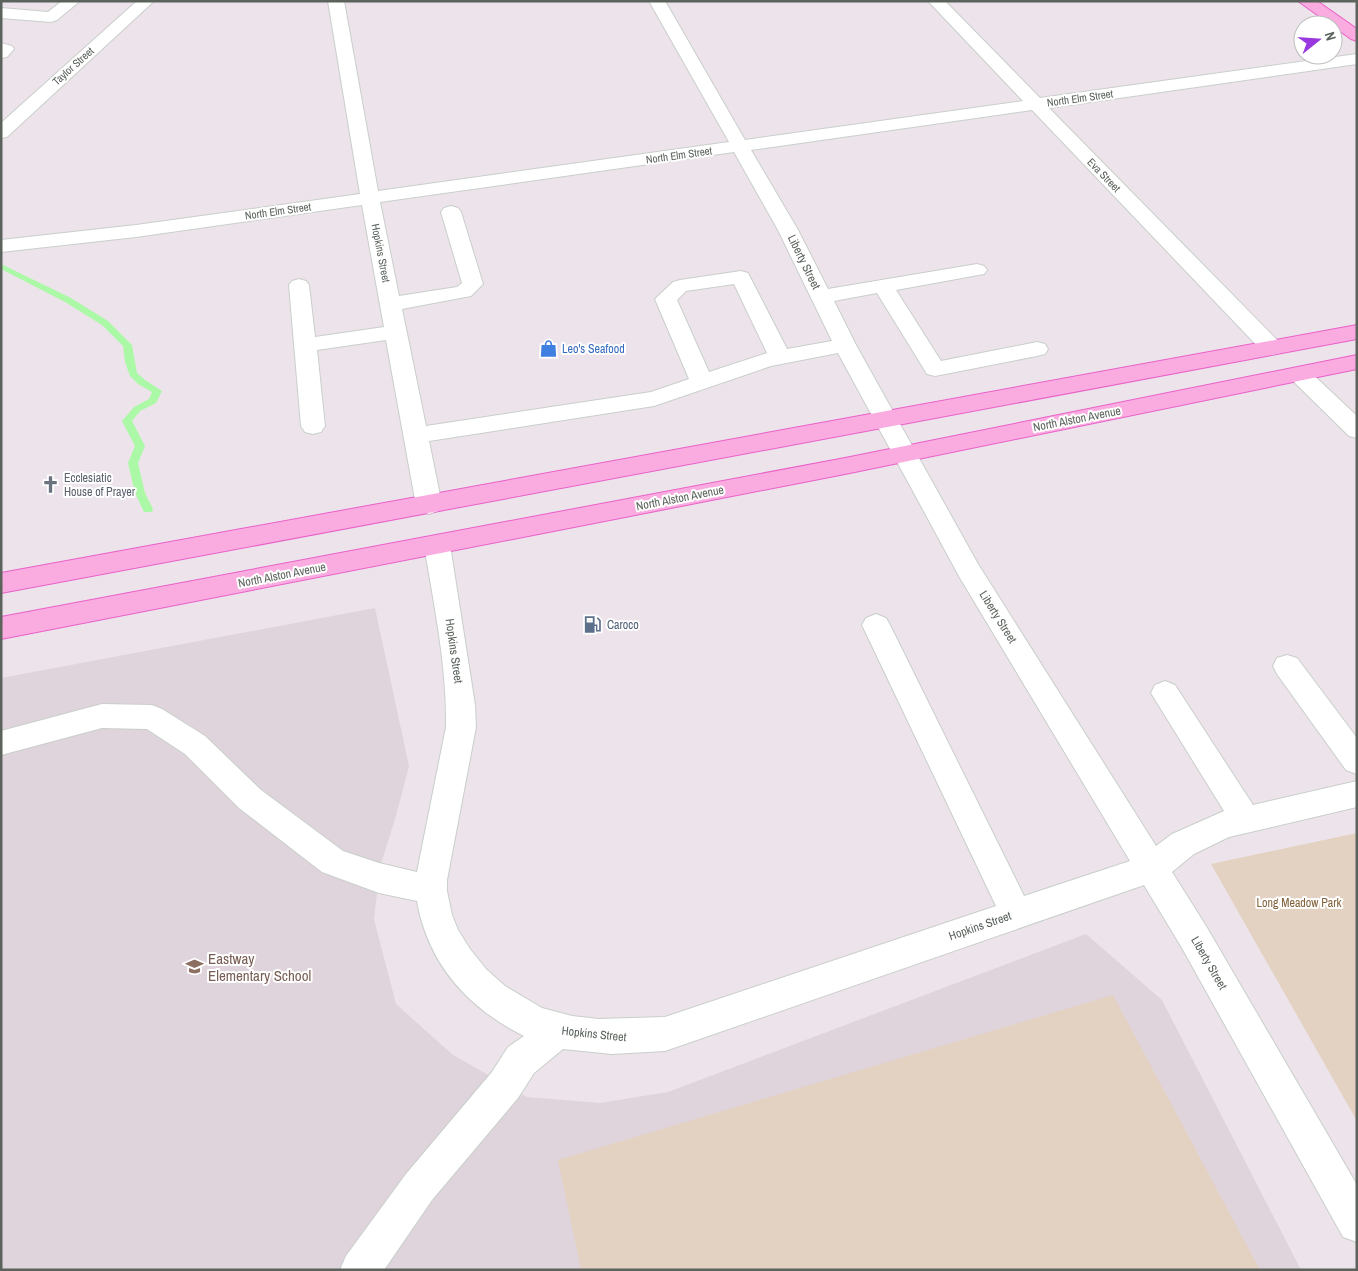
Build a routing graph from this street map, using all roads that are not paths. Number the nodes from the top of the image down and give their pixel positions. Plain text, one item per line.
1 (72, 1) edge
2 (146, 1) edge
3 (336, 1) edge
4 (657, 1) edge
5 (936, 1) edge
6 (1306, 1) edge
7 (1, 13) edge
8 (1357, 36) edge
9 (1, 48) edge
10 (1, 53) edge
11 (1357, 59) edge
12 (1036, 104) junction
13 (1, 133) edge
14 (742, 147) junction
15 (370, 198) junction
16 (451, 212) dead end
17 (1, 246) edge
18 (977, 270) dead end
19 (299, 284) dead end
20 (883, 286) junction
21 (820, 297) junction
22 (391, 304) junction
23 (396, 332) junction
24 (1357, 332) edge
25 (305, 345) junction
26 (845, 345) junction
27 (1272, 348) junction
28 (1036, 349) dead end
29 (780, 357) junction
30 (1357, 362) edge
31 (1299, 374) junction
32 (702, 382) junction
33 (885, 420) junction
34 (313, 426) dead end
35 (1357, 430) edge
36 (416, 435) junction
37 (904, 454) junction
38 (429, 505) junction
39 (437, 545) junction
40 (1, 583) edge
41 (876, 625) dead end
42 (1, 628) edge
43 (1287, 666) dead end
44 (1165, 693) dead end
45 (1, 743) edge
46 (1357, 761) edge
47 (1357, 794) edge
48 (1246, 820) junction
49 (1152, 868) junction
50 (431, 890) junction
51 (1016, 914) junction
52 (558, 1031) junction
53 (1357, 1223) edge
54 (360, 1270) edge

1 - 7 street
2 - 13 street, Taylor Street
3 - 15 street, Hopkins Street
4 - 14 street, Liberty Street
5 - 12 street, Eva Street
6 - 8 main road
9 - 10 street
11 - 12 street, North Elm Street
12 - 14 street, North Elm Street
12 - 27 street, Eva Street
14 - 15 street, North Elm Street
14 - 21 street, Liberty Street
15 - 17 street, North Elm Street
15 - 22 street, Hopkins Street
16 - 22 street
18 - 20 street
19 - 25 street
20 - 21 street
20 - 28 street
21 - 26 street, Liberty Street
22 - 23 street, Hopkins Street
23 - 25 street
23 - 36 street, Hopkins Street
24 - 27 main road
25 - 34 street
26 - 29 street
26 - 33 street, Liberty Street
27 - 33 main road
29 - 32 street
29 - 32 street
30 - 31 main road, North Alston Avenue
31 - 35 street
31 - 37 main road, North Alston Avenue
32 - 36 street
33 - 37 street, Liberty Street
33 - 38 main road
36 - 38 street, Hopkins Street
37 - 39 main road, North Alston Avenue
37 - 49 street, Liberty Street
38 - 40 main road
39 - 42 main road, North Alston Avenue
39 - 50 street, Hopkins Street
41 - 51 street
43 - 46 street
44 - 48 street
45 - 50 street
47 - 48 street, Hopkins Street
48 - 49 street, Hopkins Street
49 - 51 street, Hopkins Street
49 - 53 street, Liberty Street
50 - 52 street, Hopkins Street
51 - 52 street, Hopkins Street
52 - 54 street

